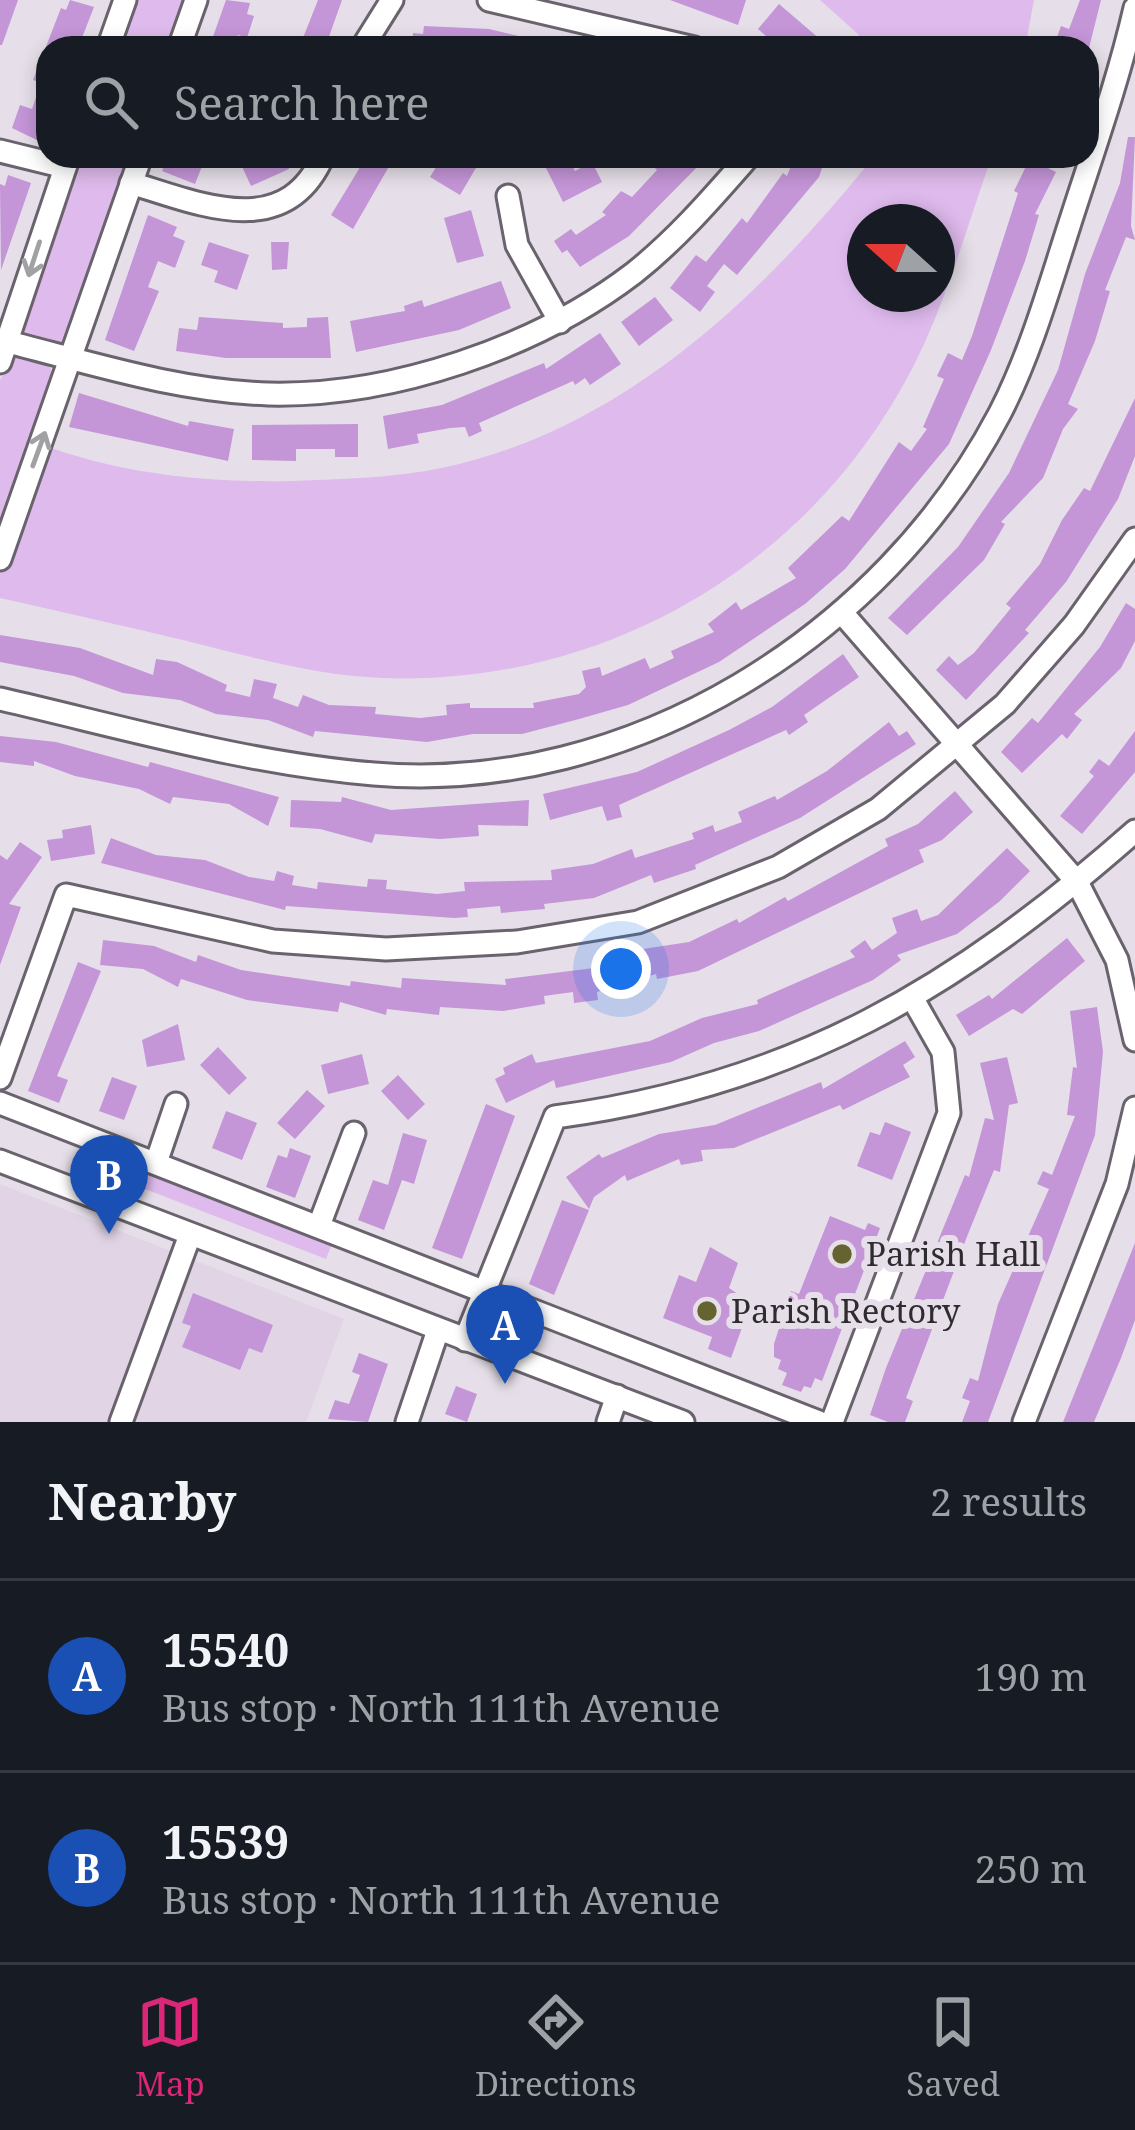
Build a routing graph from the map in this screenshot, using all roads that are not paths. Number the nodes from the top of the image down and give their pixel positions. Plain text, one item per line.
1 (125, 0) edge
2 (196, 0) edge
3 (392, 0) edge
4 (489, 0) edge
5 (1135, 8) edge
6 (112, 36) edge
7 (183, 36) edge
8 (370, 36) edge
9 (643, 36) edge
10 (1099, 125) edge
11 (0, 151) edge
12 (36, 157) edge
13 (65, 168) edge
14 (137, 168) edge
15 (318, 168) edge
16 (739, 168) edge
17 (1086, 168) edge
18 (131, 183) junction
19 (508, 196) dead end
20 (560, 322) junction
21 (2, 348) edge
22 (71, 359) junction
23 (1135, 539) edge
24 (0, 559) edge
25 (844, 615) junction
26 (0, 699) edge
27 (957, 747) junction
28 (1135, 831) edge
29 (1077, 882) junction
30 (914, 1001) junction
31 (1135, 1040) edge
32 (0, 1078) edge
33 (0, 1103) edge
34 (176, 1105) dead end
35 (1135, 1108) edge
36 (354, 1133) dead end
37 (157, 1160) junction
38 (0, 1161) edge
39 (320, 1223) junction
40 (190, 1235) junction
41 (486, 1288) junction
42 (438, 1330) junction
43 (465, 1340) junction
44 (617, 1396) junction
45 (121, 1422) edge
46 (407, 1422) edge
47 (608, 1422) edge
48 (683, 1422) edge
49 (819, 1422) edge
50 (832, 1422) edge
51 (1024, 1422) edge

1 - 6 street
2 - 7 street
3 - 8 street
4 - 9 street
5 - 10 street
11 - 12 street
13 -> 21 street
14 - 18 street
15 - 18 street
16 - 20 street
17 - 25 street
18 - 22 street
19 - 20 street
20 - 22 street
21 - 22 street
24 -> 22 street
23 - 27 street
25 - 26 street
25 - 27 street
27 - 29 street
27 - 32 street
28 - 29 street
29 - 30 street
29 - 31 street
30 - 41 street
30 - 50 street
33 - 37 street
34 - 37 street
35 - 51 street
36 - 39 street
37 - 39 street
38 - 40 street
39 - 41 street
40 - 42 street
40 - 45 street
41 - 43 street
41 - 49 street
42 - 43 street
42 - 46 street
43 - 44 street
44 - 47 street
44 - 48 street

